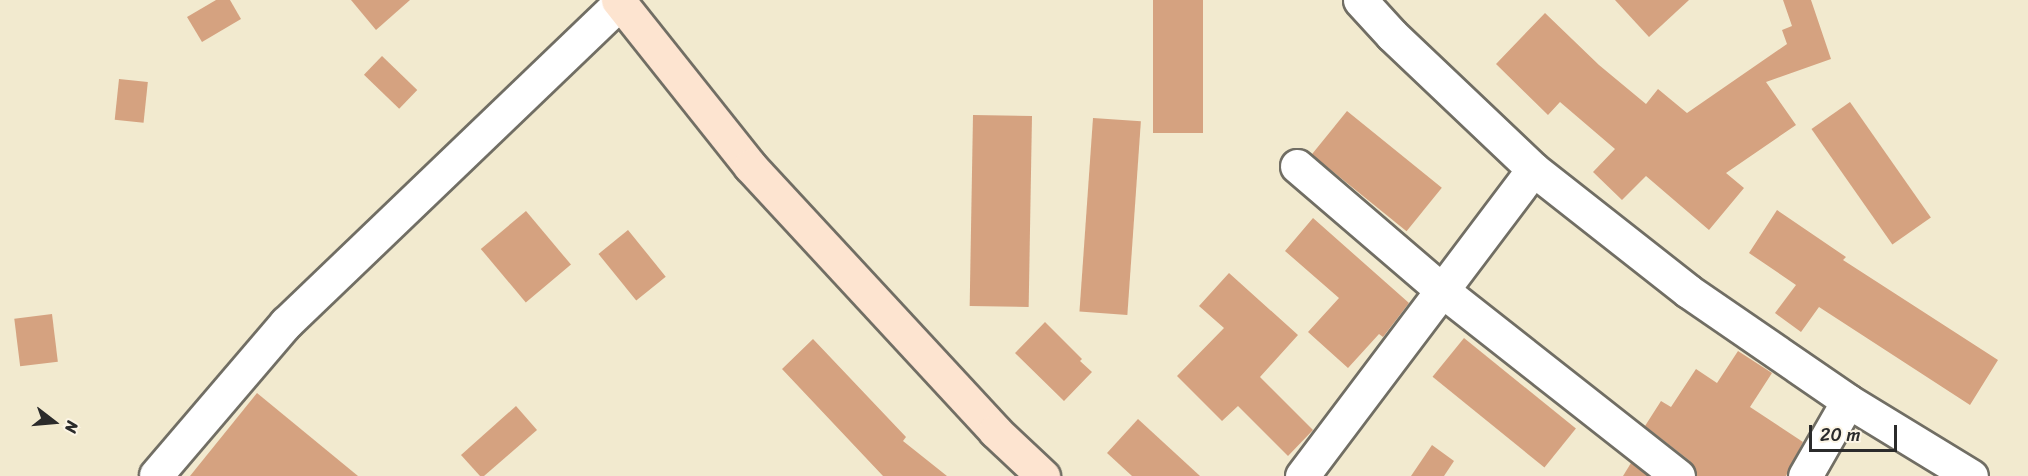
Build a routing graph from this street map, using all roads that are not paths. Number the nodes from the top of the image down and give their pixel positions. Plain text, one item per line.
1 (1360, 0) edge
2 (619, 1) edge
3 (1297, 166) dead end
4 (1533, 169) junction
5 (1443, 291) junction
6 (1848, 401) junction
7 (156, 475) edge
8 (1043, 476) edge
9 (1302, 476) edge
10 (1678, 476) edge
11 (1804, 476) edge
12 (1971, 476) edge

1 - 4 street
2 - 7 street
2 - 8 street
3 - 5 street
4 - 5 street
4 - 6 street
5 - 9 street
5 - 10 street
6 - 11 street
6 - 12 street

